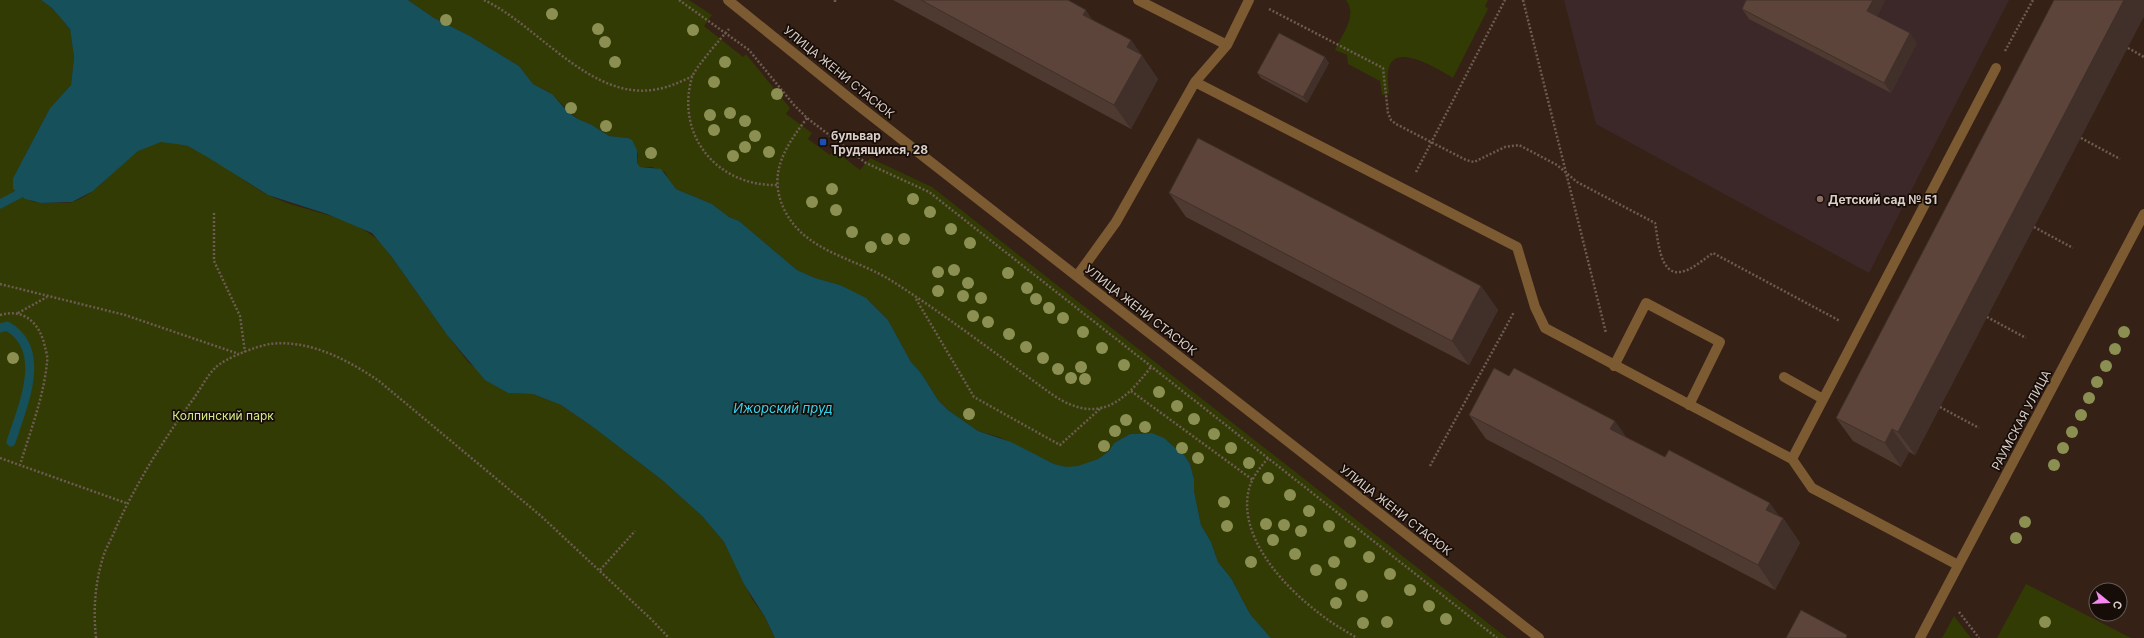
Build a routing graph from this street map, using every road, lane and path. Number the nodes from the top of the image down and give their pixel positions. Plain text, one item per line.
1 (484, 0) edge
2 (679, 0) edge
3 (728, 0) edge
4 (1138, 0) edge
5 (1249, 0) edge
6 (1505, 0) edge
7 (1524, 0) edge
8 (2033, 0) edge
9 (1264, 7) dead end
10 (729, 29) dead end
11 (725, 33) junction
12 (1227, 45) junction
13 (2128, 48) dead end
14 (2144, 57) edge
15 (1996, 68) joint
16 (692, 76) junction
17 (1195, 82) junction
18 (807, 118) junction
19 (2081, 138) dead end
20 (1431, 142) junction
21 (2120, 159) dead end
22 (1566, 173) junction
23 (778, 185) junction
24 (1406, 190) junction
25 (214, 212) dead end
26 (2144, 214) edge
27 (2034, 227) dead end
28 (2074, 248) dead end
29 (1077, 276) junction
30 (0, 284) edge
31 (1528, 284) junction
32 (48, 297) junction
33 (914, 297) junction
34 (18, 313) junction
35 (0, 314) edge
36 (1987, 317) dead end
37 (1859, 331) junction
38 (2026, 338) dead end
39 (245, 352) junction
40 (240, 354) junction
41 (1614, 366) junction
42 (1152, 367) junction
43 (1784, 377) dead end
44 (1131, 392) junction
45 (1823, 399) junction
46 (1689, 405) junction
47 (1103, 407) junction
48 (1940, 408) dead end
49 (1979, 428) dead end
50 (0, 458) edge
51 (1268, 458) junction
52 (1792, 459) junction
53 (20, 465) junction
54 (1430, 466) dead end
55 (1253, 480) junction
56 (126, 503) junction
57 (635, 531) dead end
58 (1958, 565) junction
59 (600, 570) junction
60 (1957, 610) dead end
61 (96, 638) edge
62 (669, 638) edge
63 (1357, 638) edge
64 (1497, 638) edge
65 (1539, 638) edge
66 (1920, 638) edge
67 (1979, 638) edge

1 - 16 path
2 - 11 path
3 - 29 street, УЛИЦА ЖЕНИ СТАСЮК
4 - 12 street
5 - 12 street
6 - 20 path
7 - 22 path
8 - 15 path
9 - 20 path
10 - 11 path
11 - 16 path
11 - 18 path
12 - 17 street
13 - 14 path
15 - 37 street
16 - 23 path
17 - 24 street
17 - 29 street
18 - 23 path
18 - 42 path
19 - 21 path
20 - 22 path
20 - 24 path
22 - 37 path
22 - 41 path
23 - 33 path
24 - 31 street
25 - 39 path
26 - 58 street, РАУМСКАЯ УЛИЦА
27 - 28 path
29 - 65 street, УЛИЦА ЖЕНИ СТАСЮК
30 - 32 path
31 - 41 street
31 - 54 path
32 - 34 path
32 - 40 path
33 - 47 path
33 - 47 path
34 - 35 path
34 - 53 path
36 - 38 path
37 - 45 street
39 - 40 path
39 - 59 path
40 - 56 path
41 - 46 street
41 - 46 street
42 - 44 path
42 - 51 path
43 - 45 street
44 - 47 path
44 - 55 path
45 - 52 street
46 - 52 street
48 - 49 path
50 - 53 path
51 - 55 path
51 - 64 path
52 - 58 street
53 - 56 path
55 - 63 path
56 - 61 path
57 - 59 path
58 - 66 street, РАУМСКАЯ УЛИЦА
59 - 62 path
60 - 67 path

